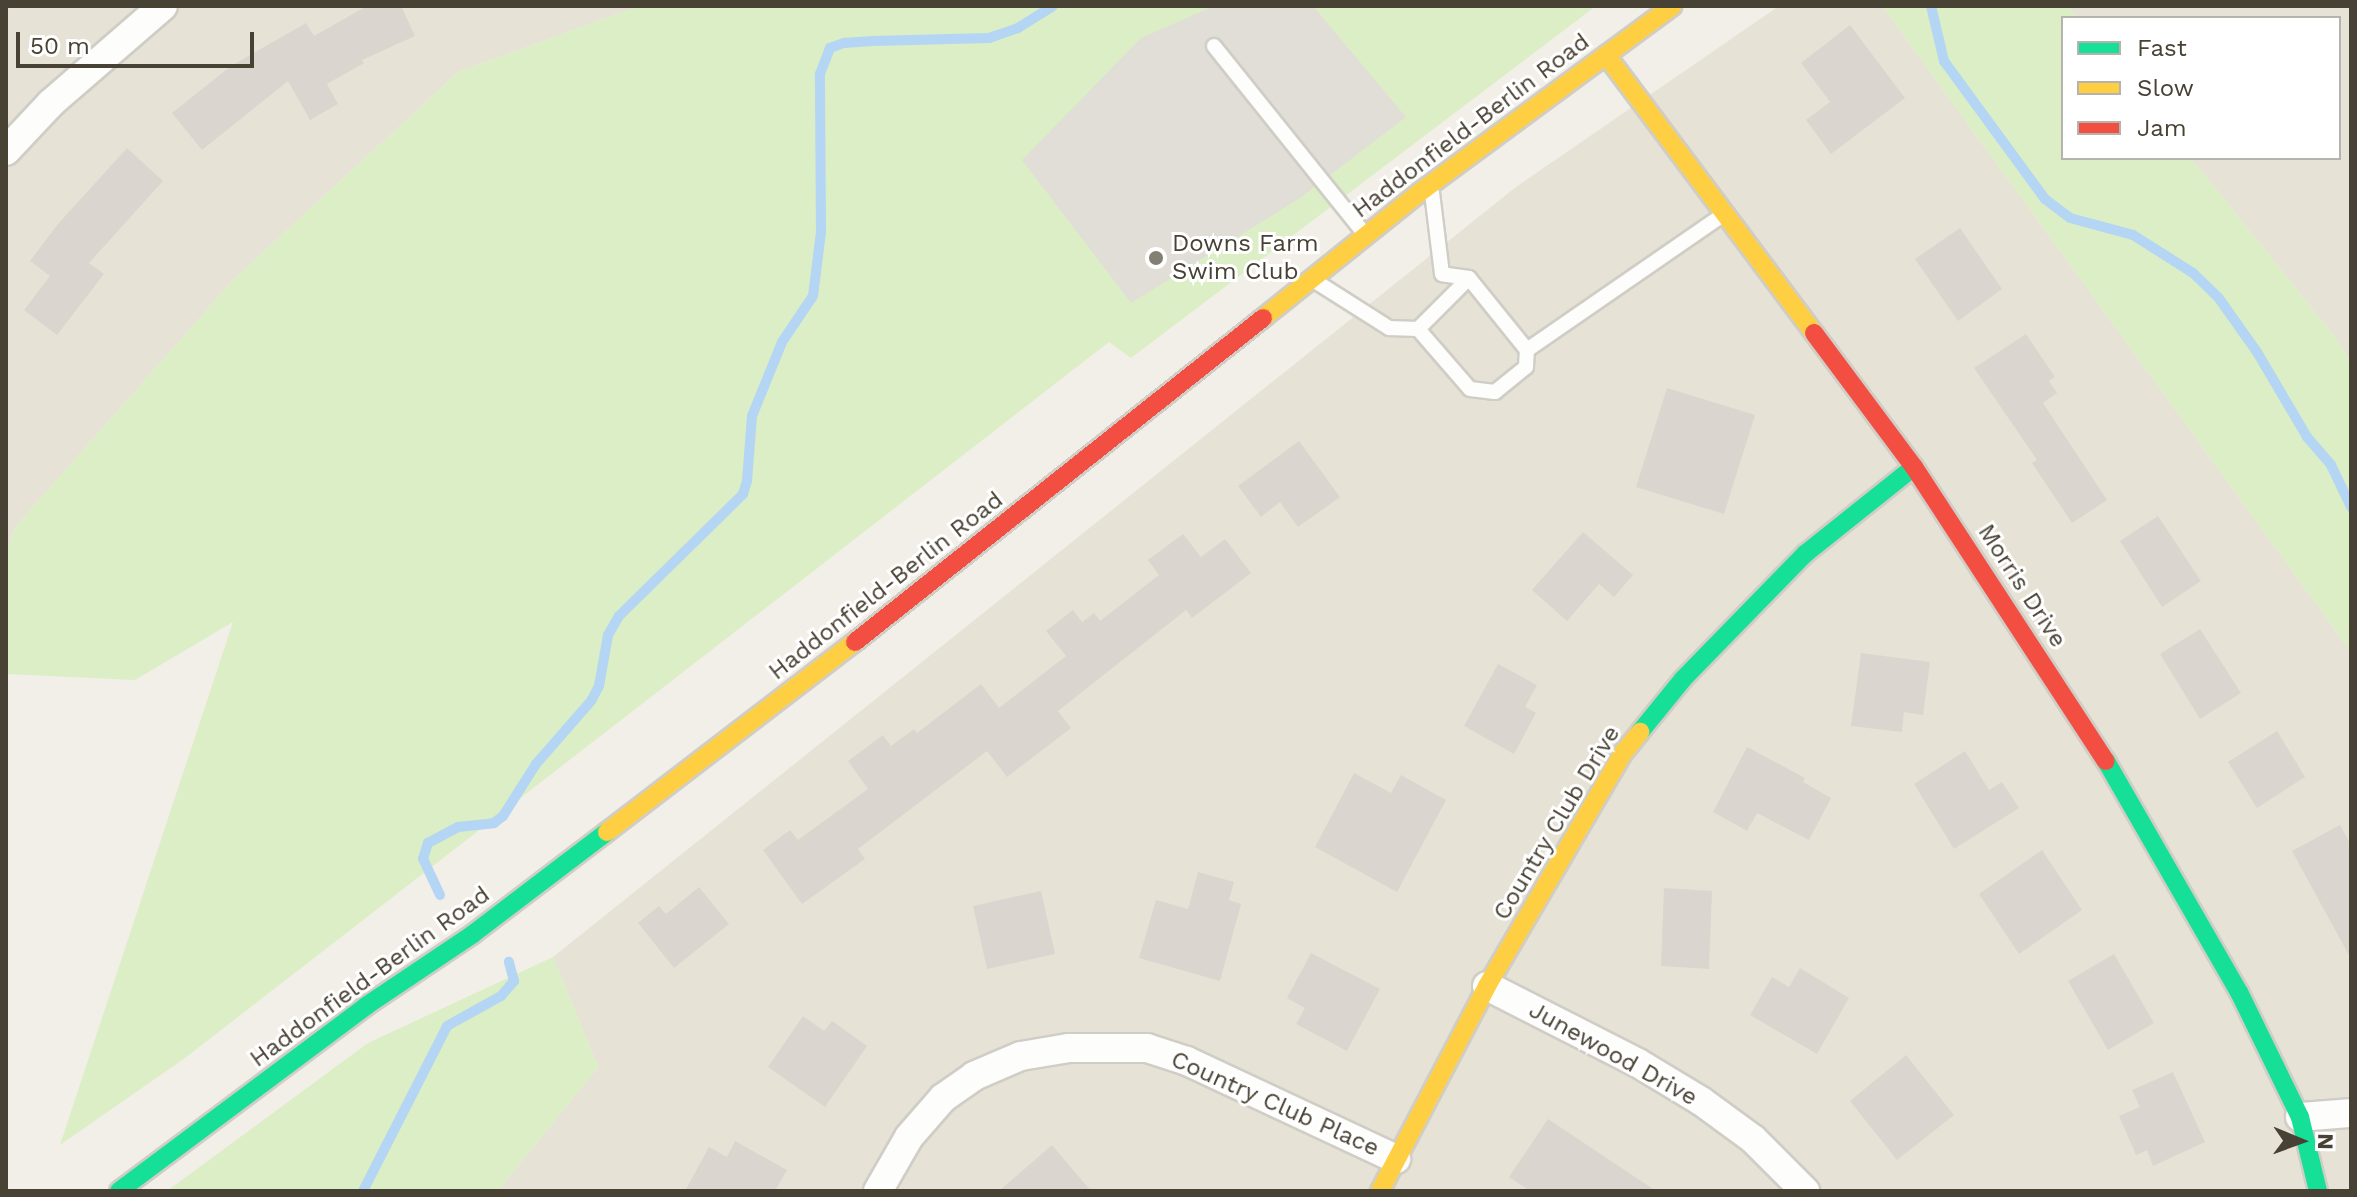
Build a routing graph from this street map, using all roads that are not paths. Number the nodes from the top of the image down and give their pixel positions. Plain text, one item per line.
1 (163, 6) edge
2 (1673, 6) edge
3 (1214, 46) dead end
4 (1606, 55) junction
5 (6, 151) edge
6 (1431, 184) junction
7 (1725, 213) junction
8 (1366, 235) junction
9 (1469, 278) junction
10 (1312, 279) junction
11 (1418, 329) junction
12 (1527, 350) junction
13 (1914, 467) junction
14 (1487, 986) junction
15 (2351, 1113) edge
16 (2300, 1117) junction
17 (1396, 1159) junction
18 (119, 1191) edge
19 (878, 1191) edge
20 (1380, 1191) edge
21 (1805, 1191) edge
22 (2318, 1191) edge

1 - 5 street
2 - 4 street, Haddonfield-Berlin Road
3 - 8 lane
4 - 6 street, Haddonfield-Berlin Road
4 - 7 street, Morris Drive
6 - 8 street, Haddonfield-Berlin Road
6 - 9 lane
7 - 12 lane
7 - 13 street, Morris Drive
8 - 10 street, Haddonfield-Berlin Road
9 - 11 lane
9 - 12 lane
10 - 11 lane
10 - 18 street, Haddonfield-Berlin Road
11 - 12 lane
13 - 14 street, Country Club Drive
13 - 16 street, Morris Drive
14 - 17 street, Country Club Drive
14 - 21 street, Junewood Drive
15 - 16 street
16 - 22 street, Morris Drive
17 - 19 street, Country Club Place
17 - 20 street, Country Club Drive

